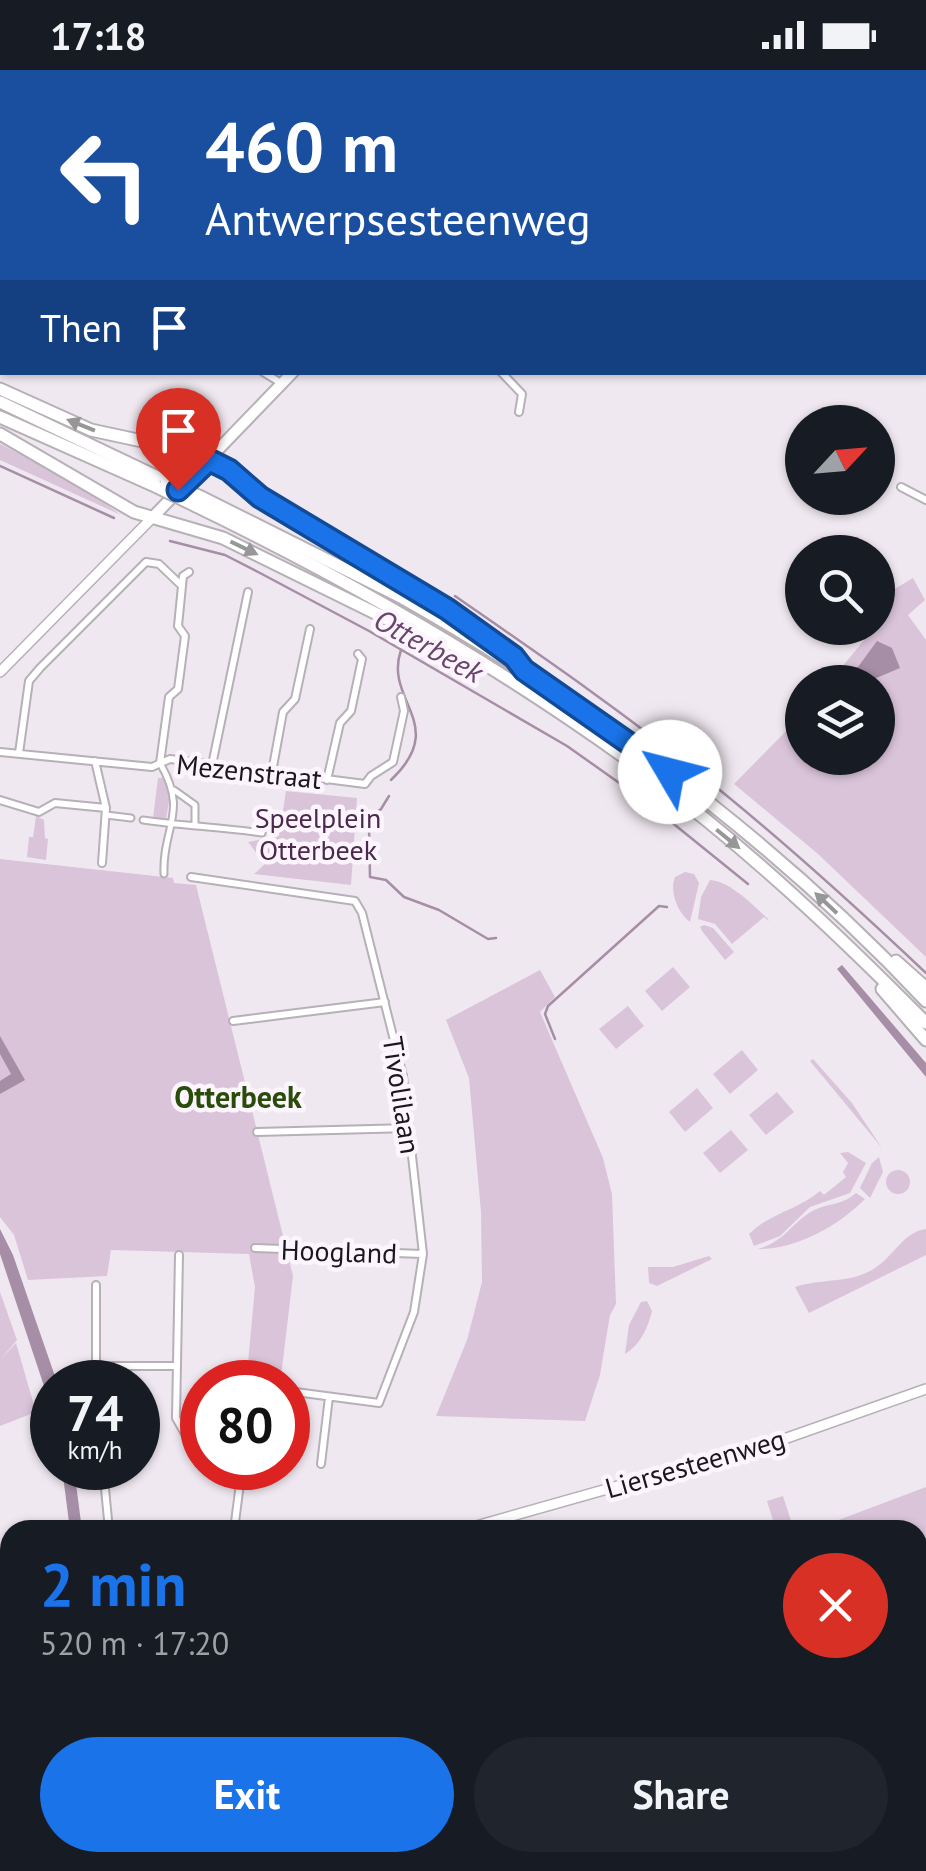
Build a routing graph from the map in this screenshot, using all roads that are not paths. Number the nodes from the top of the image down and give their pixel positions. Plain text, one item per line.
1 (268, 375) edge
2 (291, 375) edge
3 (504, 375) edge
4 (282, 384) junction
5 (0, 390) edge
6 (0, 402) edge
7 (519, 412) dead end
8 (0, 417) edge
9 (0, 434) edge
10 (209, 460) junction
11 (161, 484) junction
12 (901, 487) dead end
13 (926, 500) edge
14 (198, 501) junction
15 (152, 518) junction
16 (189, 572) dead end
17 (182, 586) junction
18 (248, 592) dead end
19 (310, 629) dead end
20 (455, 645) junction
21 (358, 654) dead end
22 (524, 670) junction
23 (0, 672) edge
24 (401, 697) dead end
25 (0, 752) edge
26 (19, 754) junction
27 (95, 761) junction
28 (160, 763) junction
29 (212, 765) junction
30 (272, 772) junction
31 (327, 780) junction
32 (173, 788) junction
33 (0, 800) edge
34 (106, 812) junction
35 (131, 818) dead end
36 (266, 818) dead end
37 (143, 820) dead end
38 (173, 826) junction
39 (195, 826) junction
40 (102, 862) dead end
41 (164, 874) dead end
42 (191, 876) dead end
43 (868, 942) junction
44 (858, 954) junction
45 (926, 988) edge
46 (926, 1001) edge
47 (384, 1002) junction
48 (234, 1021) dead end
49 (926, 1023) edge
50 (926, 1040) edge
51 (410, 1128) junction
52 (257, 1132) dead end
53 (255, 1248) dead end
54 (423, 1254) junction
55 (179, 1255) dead end
56 (96, 1285) dead end
57 (94, 1360) edge
58 (160, 1366) edge
59 (176, 1366) junction
60 (926, 1389) edge
61 (310, 1395) edge
62 (329, 1398) junction
63 (180, 1428) edge
64 (321, 1464) dead end
65 (105, 1490) edge
66 (239, 1490) edge
67 (108, 1520) edge
68 (235, 1520) edge
69 (497, 1520) edge

1 - 4 street
2 - 4 main road
3 - 7 street
4 - 10 main road
10 -> 5 highway
6 - 11 highway
8 - 11 highway
9 - 15 highway
10 - 15 main road
10 - 22 highway
11 - 14 highway, bridge
12 - 13 street
14 - 20 highway
14 - 22 highway
15 -> 20 highway
15 - 23 main road
16 - 17 street
17 - 26 street
17 - 28 street
18 - 29 street
19 - 30 street
20 -> 44 highway
21 - 31 street
43 -> 22 highway
24 - 31 street, Mezenstraat
25 - 26 street
26 - 27 street
27 - 28 street, Mezenstraat
27 - 34 street
28 - 29 street, Mezenstraat
28 - 32 street
29 - 30 street, Mezenstraat
30 - 31 street, Mezenstraat
32 - 38 street
32 - 39 street
33 - 34 street
34 - 35 street
34 - 40 street
36 - 39 street
37 - 38 street
38 - 39 street
38 - 41 street
42 - 47 street, Tivolilaan
43 - 45 highway
43 - 46 highway
44 - 49 highway
44 - 50 highway
47 - 48 street
47 - 51 street, Tivolilaan
51 - 52 street
51 - 54 street, Tivolilaan
53 - 54 street, Hoogland
54 - 62 street, Tivolilaan
55 - 59 street
56 - 57 street
58 - 59 street
59 - 63 street
60 - 69 main road, Liersesteenweg
61 - 62 street, Tivolilaan
62 - 64 street
65 - 67 street
66 - 68 street

